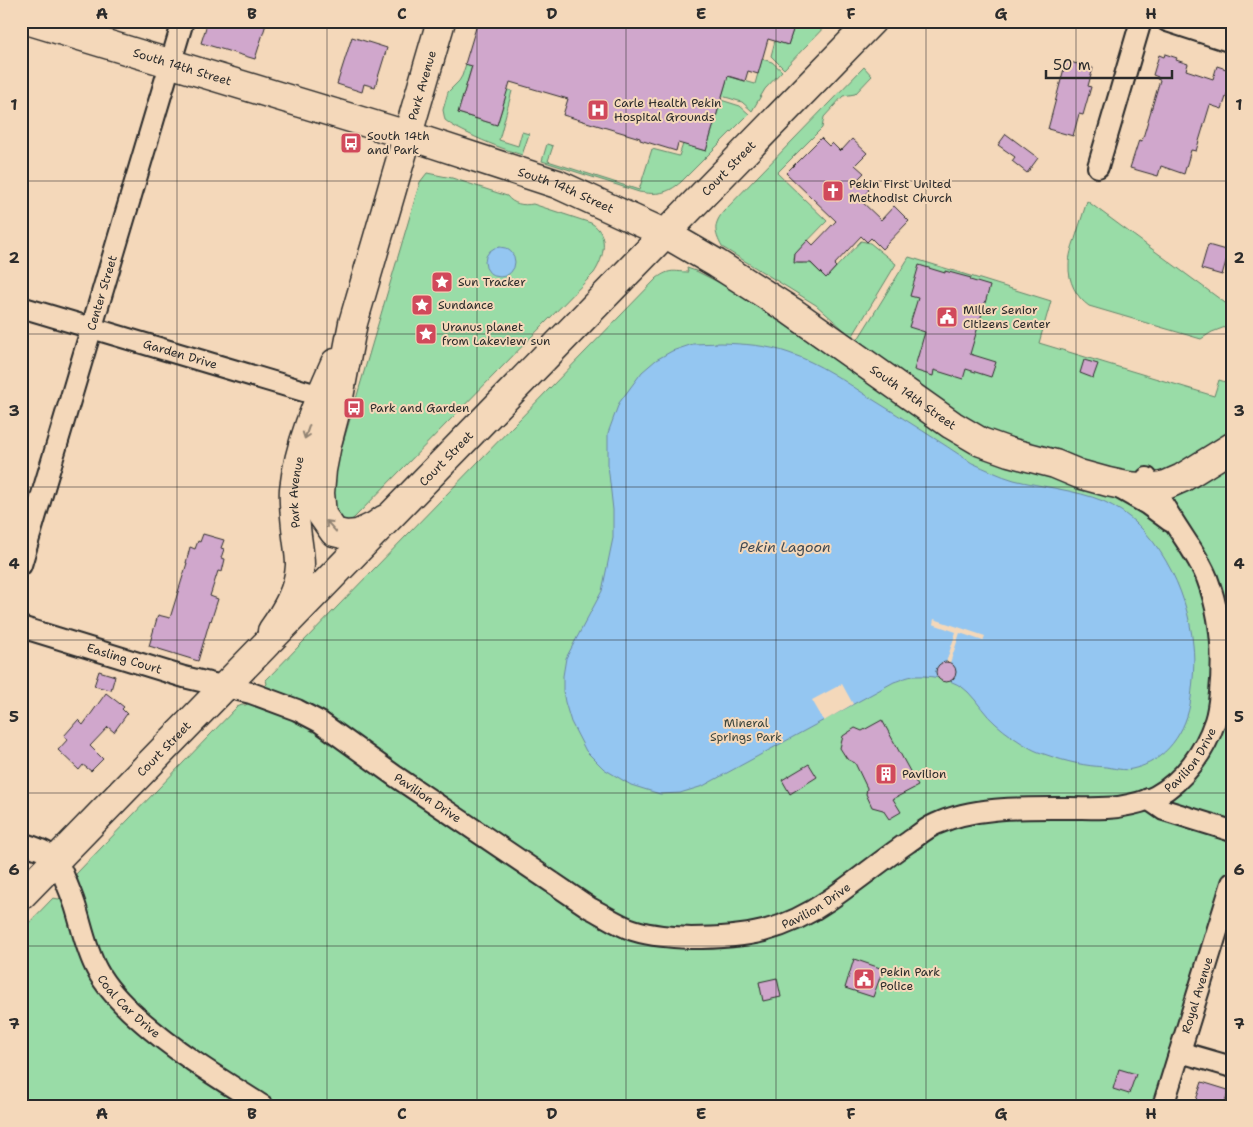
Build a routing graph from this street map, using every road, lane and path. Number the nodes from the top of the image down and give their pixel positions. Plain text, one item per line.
1 (30, 21) edge
2 (183, 21) edge
3 (441, 21) edge
4 (872, 21) edge
5 (1141, 21) edge
6 (1167, 21) edge
7 (1232, 42) edge
8 (170, 64) junction
9 (407, 135) junction
10 (1098, 167) dead end
11 (666, 234) junction
12 (21, 307) edge
13 (92, 328) junction
14 (329, 399) junction
15 (1232, 437) edge
16 (1232, 448) edge
17 (1055, 464) junction
18 (1108, 482) junction
19 (1150, 483) junction
20 (402, 506) junction
21 (1179, 529) junction
22 (21, 565) edge
23 (21, 627) edge
24 (252, 659) junction
25 (226, 686) junction
26 (1148, 799) junction
27 (1232, 832) edge
28 (21, 843) edge
29 (57, 860) junction
30 (1232, 883) edge
31 (21, 896) edge
32 (1180, 1052) junction
33 (1232, 1067) edge
34 (263, 1106) edge
35 (1163, 1106) edge

1 - 8 main road, South 14th Street
2 - 8 street, Center Street
3 - 9 main road, Park Avenue
4 - 11 main road, Court Street
5 - 10 street
6 - 7 street
8 - 9 main road, South 14th Street
8 - 13 street, Center Street
9 - 11 main road, South 14th Street
9 - 14 main road, Park Avenue
11 - 17 main road, South 14th Street
11 - 20 main road, Court Street
12 - 13 street, Garden Drive
13 - 14 street, Garden Drive
13 - 22 street, Center Street
20 -> 14 main road, Park Avenue
14 -> 24 main road, Park Avenue
15 - 19 main road, South 14th Street
16 - 19 main road, South 14th Street
17 - 18 main road, South 14th Street
17 - 19 main road, South 14th Street
18 - 19 main road, South 14th Street
18 - 21 street, Pavilion Drive
19 - 21 street, Pavilion Drive
20 - 24 main road, Court Street
21 - 26 street, Pavilion Drive
23 - 25 street, Easling Court
24 - 25 main road, Court Street
25 - 26 street, Pavilion Drive
25 - 29 main road, Court Street
26 - 27 street
28 - 29 street
29 - 31 main road, Court Street
29 - 34 street, Coal Car Drive
30 - 32 street, Royal Avenue
32 - 33 street
32 - 35 street, Royal Avenue

